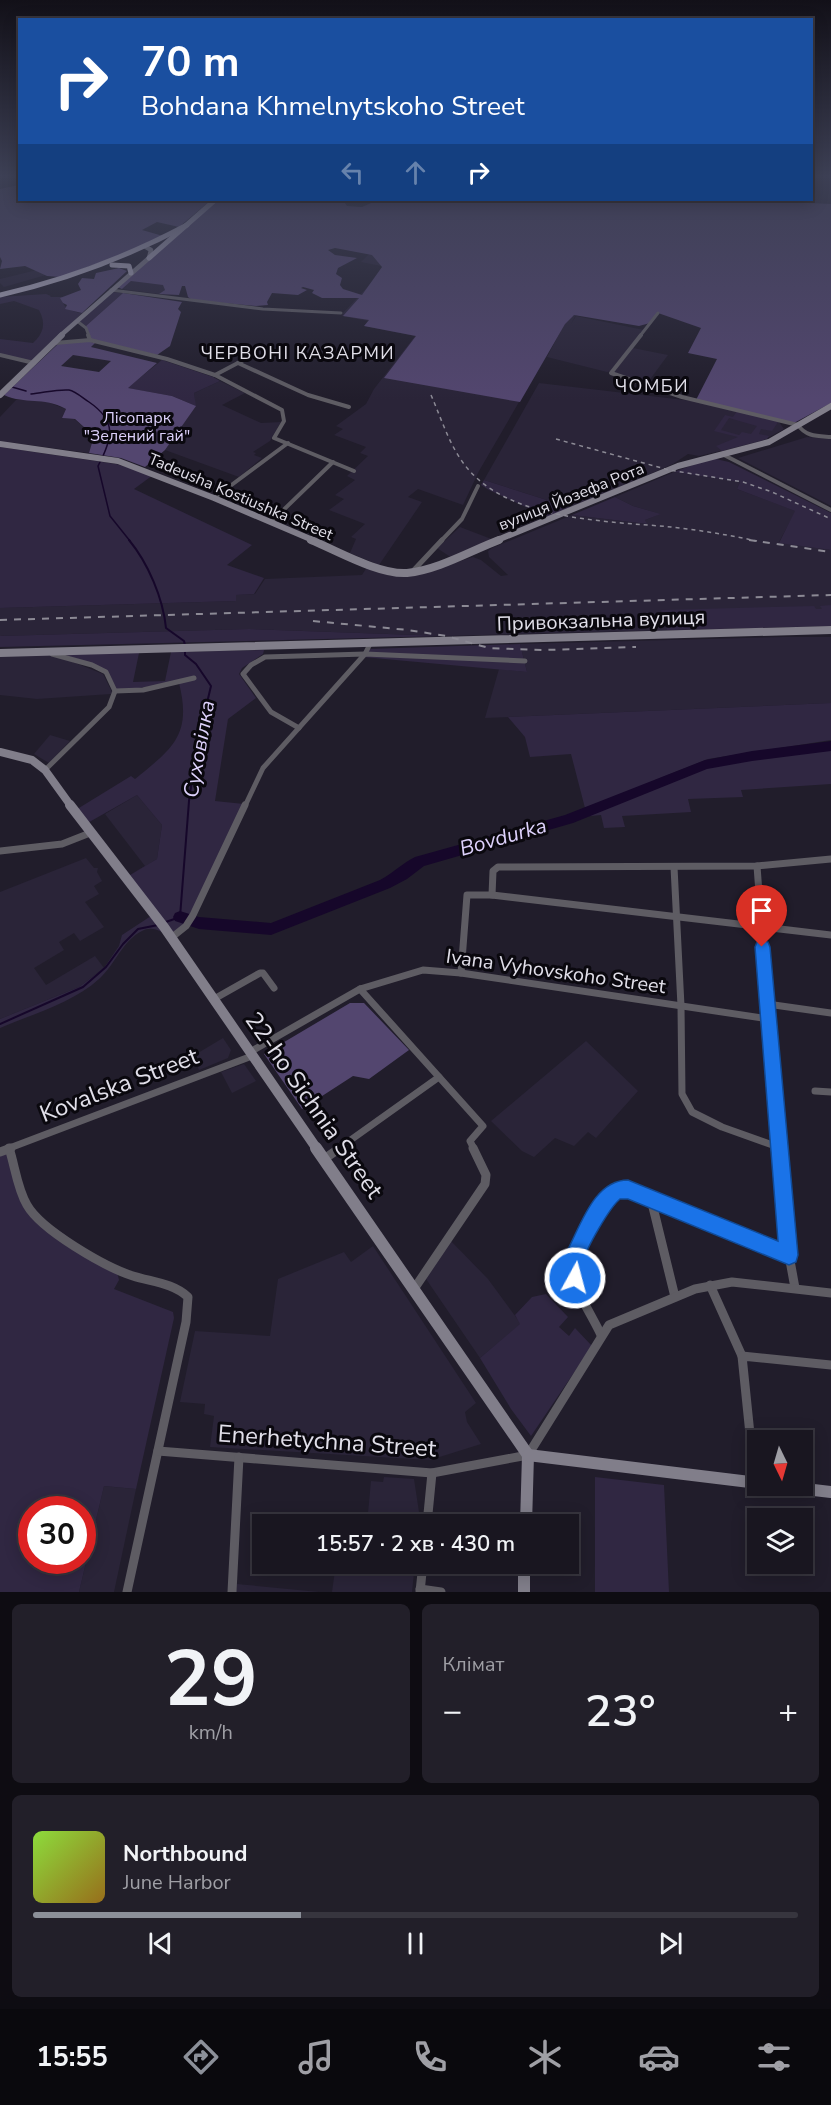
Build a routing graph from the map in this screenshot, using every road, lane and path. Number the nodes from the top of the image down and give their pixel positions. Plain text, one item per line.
1 (136, 251) edge
2 (151, 251) edge
3 (157, 251) edge
4 (149, 258) junction
5 (102, 266) junction
6 (131, 273) junction
7 (111, 290) junction
8 (0, 296) edge
9 (341, 313) dead end
10 (658, 313) dead end
11 (76, 321) junction
12 (90, 340) junction
13 (55, 343) junction
14 (255, 354) dead end
15 (0, 355) edge
16 (34, 363) junction
17 (238, 363) junction
18 (214, 375) junction
19 (0, 395) edge
20 (831, 406) edge
21 (349, 407) dead end
22 (798, 424) junction
23 (831, 437) edge
24 (288, 443) junction
25 (0, 444) edge
26 (722, 454) junction
27 (333, 462) junction
28 (354, 471) dead end
29 (478, 486) dead end
30 (213, 498) junction
31 (831, 510) edge
32 (271, 522) junction
33 (432, 567) joint
34 (412, 572) junction
35 (831, 630) edge
36 (371, 642) junction
37 (194, 647) joint
38 (178, 648) joint
39 (43, 651) junction
40 (0, 653) edge
41 (365, 654) junction
42 (525, 661) dead end
43 (194, 678) dead end
44 (115, 691) junction
45 (299, 728) junction
46 (0, 752) edge
47 (45, 770) junction
48 (90, 833) junction
49 (0, 851) edge
50 (831, 859) edge
51 (757, 866) junction
52 (674, 867) junction
53 (492, 895) junction
54 (678, 918) junction
55 (761, 928) junction
56 (831, 935) edge
57 (171, 938) junction
58 (461, 973) junction
59 (274, 988) dead end
60 (360, 989) junction
61 (214, 999) junction
62 (767, 1004) junction
63 (681, 1006) junction
64 (831, 1013) edge
65 (769, 1019) junction
66 (251, 1054) junction
67 (439, 1077) junction
68 (815, 1091) dead end
69 (831, 1092) edge
70 (778, 1147) junction
71 (4, 1150) edge
72 (324, 1159) junction
73 (651, 1199) junction
74 (789, 1255) junction
75 (710, 1285) junction
76 (795, 1288) junction
77 (414, 1290) junction
78 (831, 1293) edge
79 (675, 1297) junction
80 (602, 1335) junction
81 (742, 1356) junction
82 (831, 1365) edge
83 (750, 1430) edge
84 (158, 1451) junction
85 (528, 1455) junction
86 (240, 1457) junction
87 (432, 1473) junction
88 (747, 1482) edge
89 (813, 1490) edge
90 (831, 1492) edge
91 (428, 1514) edge
92 (526, 1514) edge
93 (422, 1574) edge
94 (525, 1574) edge
95 (420, 1590) edge
96 (127, 1592) edge
97 (232, 1592) edge
98 (441, 1592) edge
99 (524, 1592) edge

1 - 5 highway
2 - 4 main road
3 - 4 highway
4 - 6 main road
5 - 6 highway
5 - 8 highway
6 - 7 main road
7 - 9 street
7 - 11 main road
10 - 22 street
11 - 12 street
11 - 13 main road
12 - 13 street
12 - 18 street
13 - 16 main road
14 - 17 street
15 - 16 street
16 - 19 main road
17 - 18 street
17 - 21 street
18 - 24 street
20 - 22 main road, вулиця Йозефа Рота
22 - 23 street
22 - 26 main road, вулиця Йозефа Рота
24 - 27 street
24 - 30 street
25 - 30 main road, Tadeusha Kostiushka Street
26 - 31 street
26 - 33 main road, вулиця Йозефа Рота
27 - 28 street
27 - 32 street
29 - 34 street
30 - 32 main road, Tadeusha Kostiushka Street
32 - 34 main road, Tadeusha Kostiushka Street
33 - 34 main road, Tadeusha Kostiushka Street
35 - 36 main road, Привокзальна вулиця
36 - 37 main road, Привокзальна вулиця
36 - 41 street
37 - 38 main road
38 - 39 main road
39 - 40 main road
39 - 44 street
41 - 42 street
41 - 45 street
41 - 45 street
43 - 44 street
44 - 47 street
45 - 57 street
46 - 47 main road, 22-ho Sichnia Street
47 - 48 main road, 22-ho Sichnia Street
48 - 49 street
48 - 57 main road, 22-ho Sichnia Street
50 - 51 street
51 - 52 street
51 - 55 street
52 - 53 street
52 - 54 street
53 - 54 street
53 - 58 street
54 - 55 street
54 - 63 street
55 - 56 street
55 - 62 street
57 - 61 main road, 22-ho Sichnia Street
58 - 60 street, Ivana Vyhovskoho Street
58 - 63 street, Ivana Vyhovskoho Street
59 - 61 street
60 - 66 street, Ivana Vyhovskoho Street
60 - 67 street
61 - 66 main road, 22-ho Sichnia Street
62 - 64 street
62 - 65 street
63 - 65 street, Ivana Vyhovskoho Street
63 - 70 street
65 - 70 street
66 - 71 street, Kovalska Street
66 - 72 main road, 22-ho Sichnia Street
67 - 72 street
67 - 77 street
68 - 69 street
70 - 74 street
71 - 84 street
72 - 77 main road, 22-ho Sichnia Street
73 - 74 street
73 - 79 street
73 - 80 street
74 - 76 street
75 - 76 street
75 - 79 street
75 - 81 street
76 - 78 street
77 - 85 main road, 22-ho Sichnia Street
79 - 80 street
80 - 85 street
81 - 82 street
81 - 83 street
84 - 86 street, Enerhetychna Street
84 - 96 street
85 - 87 street, Enerhetychna Street
85 - 88 main road
85 - 92 main road
86 - 87 street, Enerhetychna Street
86 - 97 street
87 - 91 street
89 - 90 main road
93 - 95 street
94 - 99 main road
95 - 98 street

